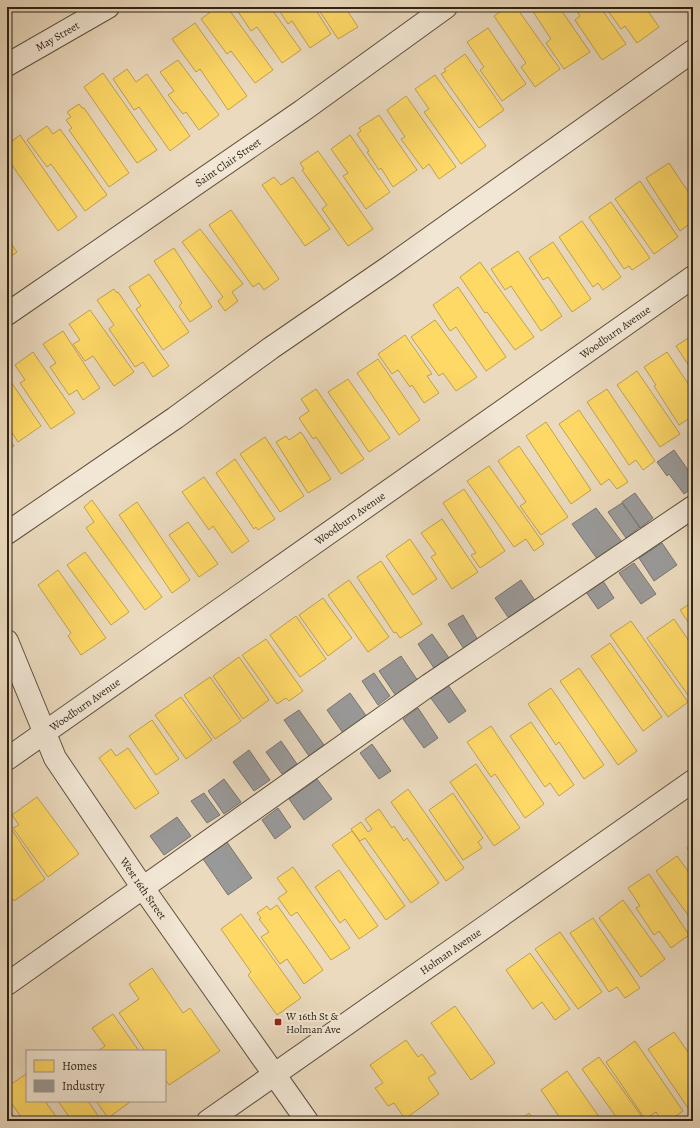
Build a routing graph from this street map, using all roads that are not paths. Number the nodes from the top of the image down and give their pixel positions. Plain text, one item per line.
1 (108, 7) edge
2 (446, 7) edge
3 (693, 51) edge
4 (7, 65) edge
5 (693, 277) edge
6 (7, 314) edge
7 (693, 507) edge
8 (7, 533) edge
9 (7, 641) edge
10 (45, 732) junction
11 (7, 759) edge
12 (693, 781) edge
13 (143, 888) junction
14 (7, 984) edge
15 (274, 1075) junction
16 (208, 1121) edge
17 (307, 1121) edge

1 - 4 street, May Street
2 - 6 street, Saint Clair Street
3 - 8 street
5 - 10 street, Woodburn Avenue
7 - 13 street
9 - 10 street, West 16th Street
10 - 11 street, Woodburn Avenue
10 - 13 street, West 16th Street
12 - 15 street, Holman Avenue
13 - 14 street
13 - 15 street, West 16th Street
15 - 16 street, Holman Avenue
15 - 17 street, West 16th Street

